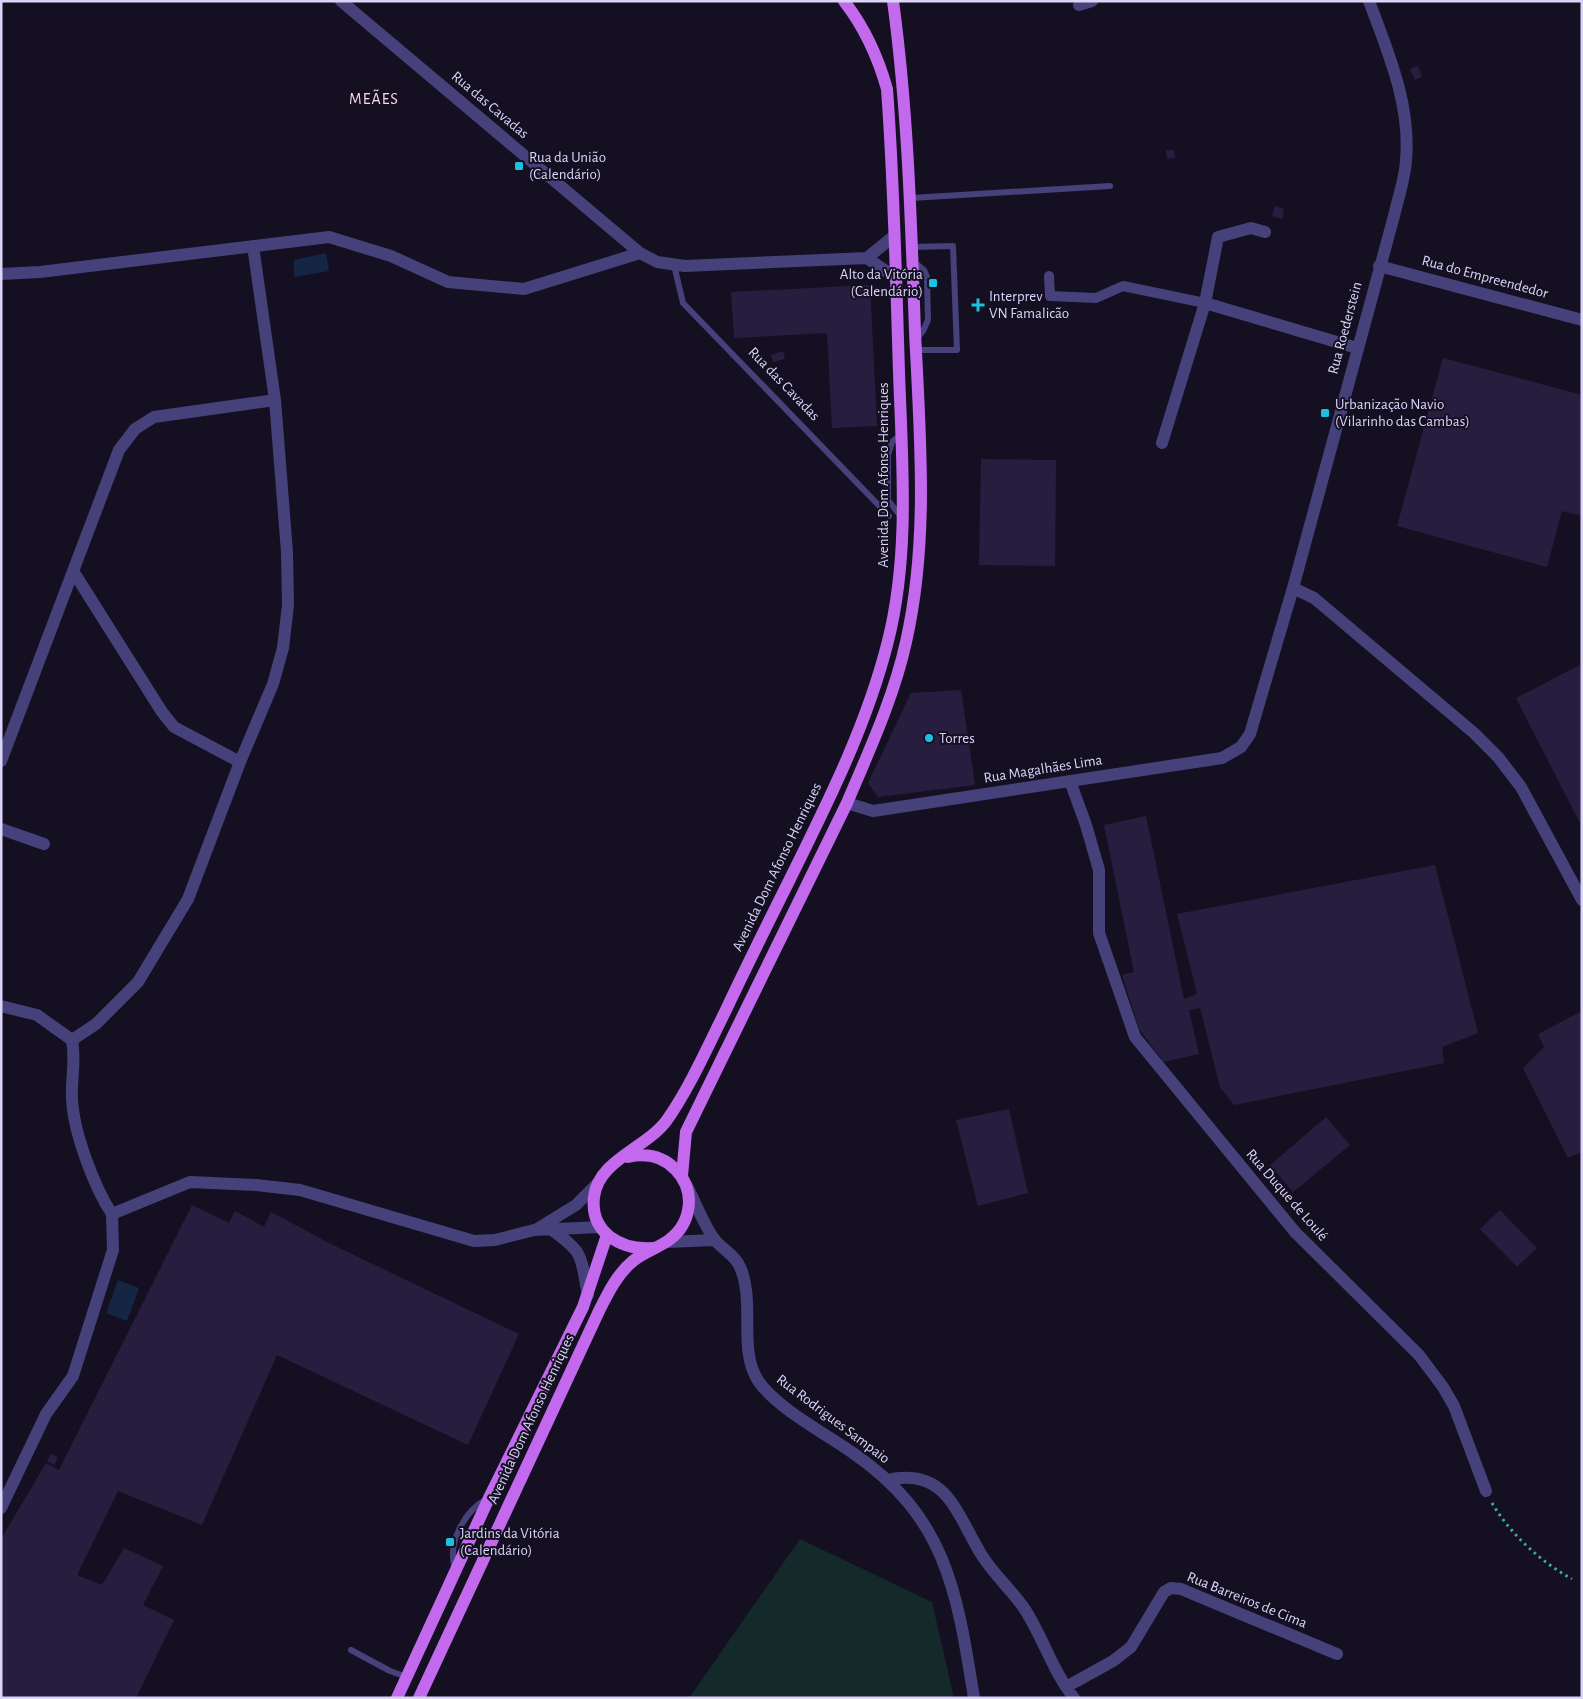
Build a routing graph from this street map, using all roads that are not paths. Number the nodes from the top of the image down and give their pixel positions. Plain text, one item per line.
1 (341, 1) edge
2 (844, 1) edge
3 (893, 1) edge
4 (1092, 1) edge
5 (1369, 1) edge
6 (1079, 5) dead end
7 (1110, 186) dead end
8 (910, 198) junction
9 (1265, 232) dead end
10 (894, 236) junction
11 (253, 246) junction
12 (912, 247) junction
13 (640, 253) junction
14 (867, 258) junction
15 (674, 265) junction
16 (1379, 266) junction
17 (1, 274) edge
18 (1049, 276) dead end
19 (896, 278) junction
20 (1204, 303) junction
21 (1582, 320) edge
22 (916, 344) junction
23 (1357, 348) junction
24 (275, 400) junction
25 (1162, 443) dead end
26 (889, 516) dead end
27 (73, 572) junction
28 (1294, 588) junction
29 (1241, 747) joint
30 (1, 761) edge
31 (240, 762) junction
32 (1070, 781) junction
33 (847, 803) junction
34 (1, 829) edge
35 (44, 844) dead end
36 (1582, 900) edge
37 (1, 1006) edge
38 (72, 1040) junction
39 (623, 1158) junction
40 (684, 1180) junction
41 (598, 1184) junction
42 (112, 1214) junction
43 (534, 1230) junction
44 (552, 1230) junction
45 (604, 1231) junction
46 (715, 1240) junction
47 (667, 1242) junction
48 (652, 1248) junction
49 (588, 1295) junction
50 (887, 1480) junction
51 (1486, 1491) road end
52 (1, 1508) edge
53 (351, 1650) dead end
54 (1337, 1654) dead end
55 (407, 1677) junction
56 (1066, 1687) junction
57 (397, 1698) edge
58 (420, 1698) edge
59 (974, 1698) edge
60 (1074, 1698) edge

1 - 13 street, Rua das Cavadas
2 - 10 main road, Avenida Dom Afonso Henriques
3 - 8 main road, Avenida Dom Afonso Henriques
4 - 6 street
5 - 16 street, Rua Roederstein
7 - 8 lane
8 - 12 main road, Avenida Dom Afonso Henriques
9 - 20 street
10 - 14 street
10 - 19 main road, Avenida Dom Afonso Henriques
11 - 13 street
11 - 17 street
11 - 24 street
12 - 22 main road, Avenida Dom Afonso Henriques
12 - 22 lane
13 - 15 street, Rua das Cavadas
14 - 15 street, Rua das Cavadas
14 - 19 street
15 - 26 lane, Rua das Cavadas
16 - 21 street, Rua do Empreendedor
16 - 23 street, Rua Roederstein
18 - 20 street
19 - 39 main road, Avenida Dom Afonso Henriques
20 - 23 street
20 - 25 street
22 - 33 main road, Avenida Dom Afonso Henriques
23 - 28 street, Rua Roederstein
24 - 27 street
24 - 31 street
27 - 30 street
27 - 31 street
28 - 29 street, Rua Roederstein
28 - 36 street
29 - 32 street, Rua Magalhães Lima
31 - 38 street
32 - 33 street, Rua Magalhães Lima
32 - 51 street, Rua Duque de Loulé
33 - 40 main road, Avenida Dom Afonso Henriques
34 - 35 street
37 - 38 street
38 - 42 street
39 - 40 main road
39 - 41 main road, Avenida Dom Afonso Henriques
40 - 46 street, Rua Rodrigues Sampaio
40 - 47 main road, Avenida Dom Afonso Henriques
41 - 43 street
41 - 45 main road
42 - 43 street
42 - 52 street
43 - 44 street
44 - 45 street
44 - 49 street
45 - 48 main road, Avenida Dom Afonso Henriques
45 - 49 main road, Avenida Dom Afonso Henriques
46 - 47 street
46 - 50 street, Rua Rodrigues Sampaio
47 - 48 main road, Avenida Dom Afonso Henriques
48 - 58 main road, Avenida Dom Afonso Henriques
49 - 55 main road, Avenida Dom Afonso Henriques
50 - 56 street, Rua Rodrigues Sampaio
50 - 59 street
53 - 55 lane
54 - 56 street, Rua Barreiros de Cima
55 - 57 main road, Avenida Dom Afonso Henriques
56 - 60 street, Rua Rodrigues Sampaio

